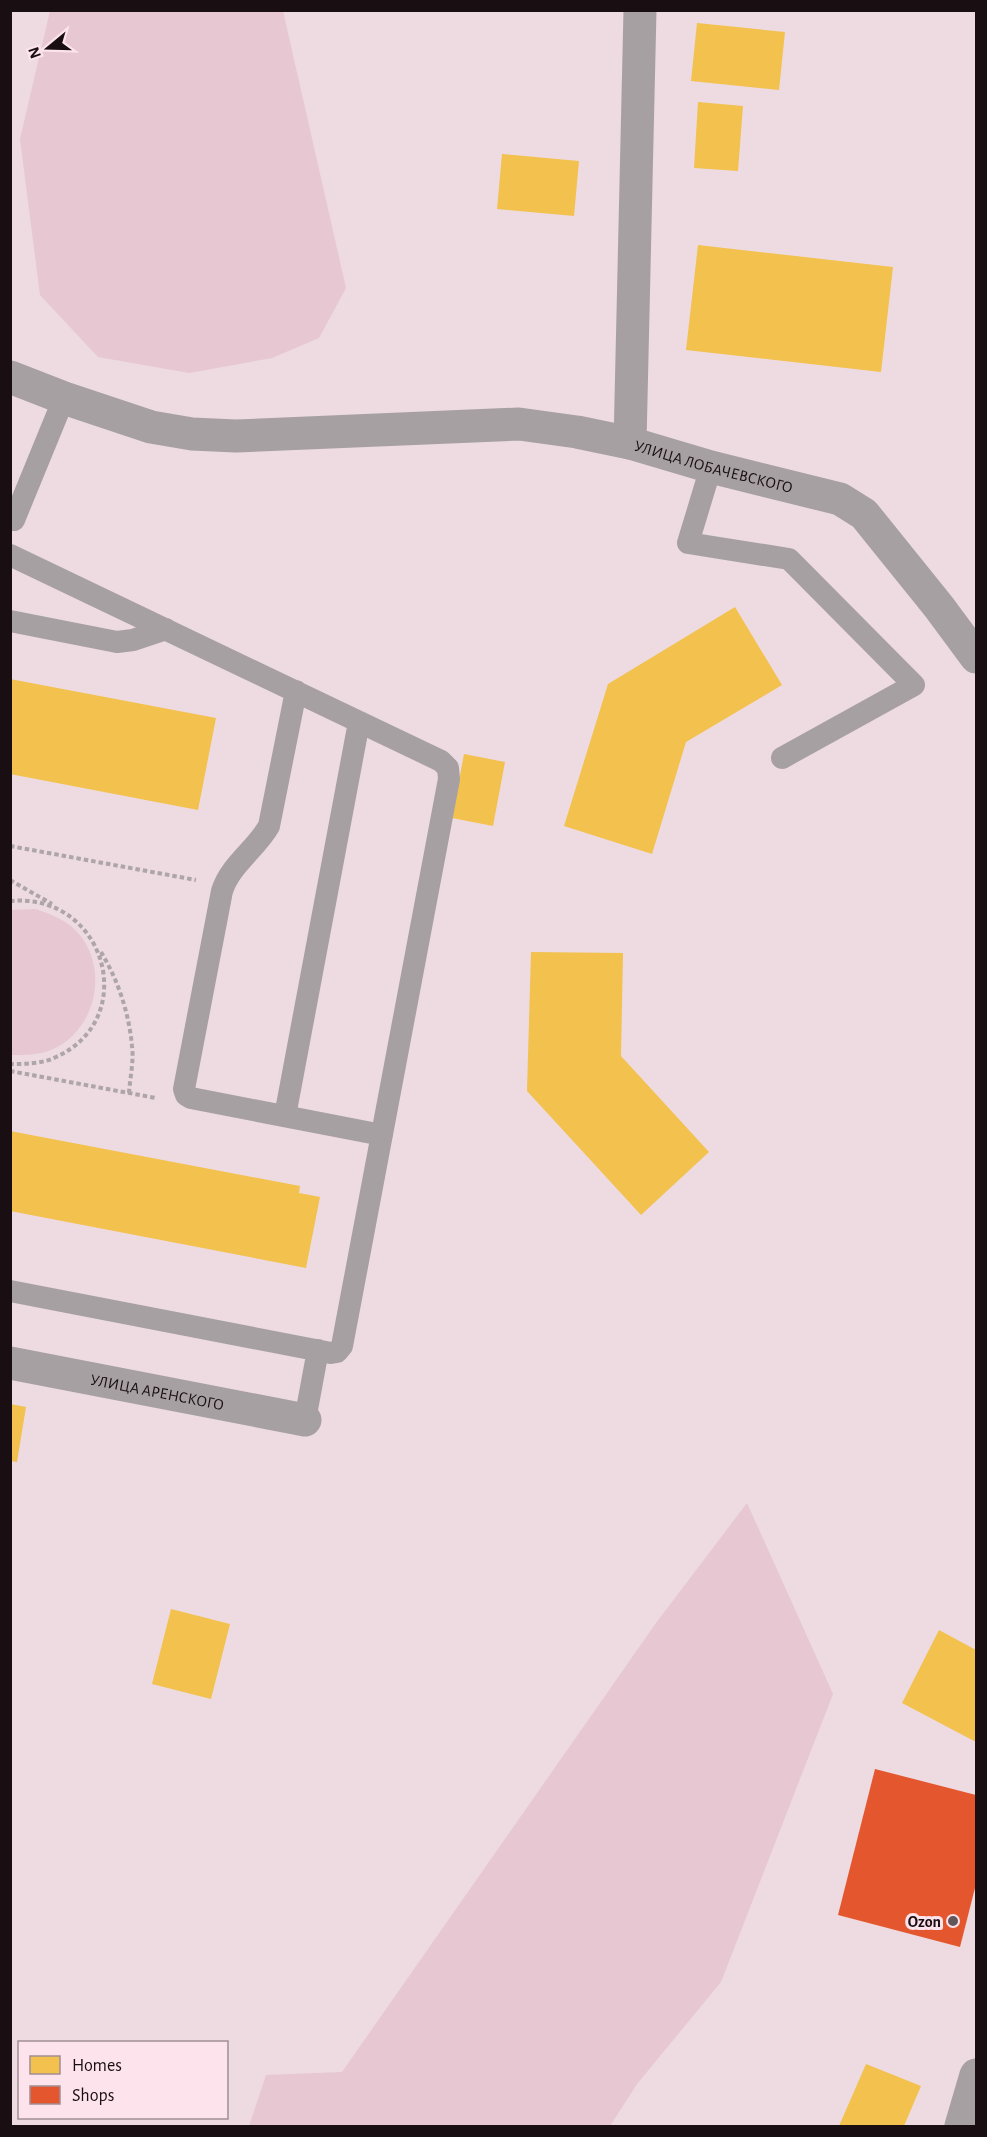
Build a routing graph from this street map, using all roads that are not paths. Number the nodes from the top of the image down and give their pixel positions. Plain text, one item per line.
1 (640, 10) edge
2 (10, 377) edge
3 (64, 398) junction
4 (630, 443) junction
5 (711, 467) junction
6 (14, 520) dead end
7 (10, 555) edge
8 (10, 621) edge
9 (166, 629) junction
10 (976, 657) edge
11 (296, 692) junction
12 (359, 722) junction
13 (782, 758) dead end
14 (285, 1116) junction
15 (382, 1135) junction
16 (10, 1291) edge
17 (318, 1350) junction
18 (10, 1363) edge
19 (305, 1420) joint
20 (976, 2075) edge
21 (961, 2127) edge

1 - 4 street, УЛИЦА ЛОБАЧЕВСКОГО
2 - 3 street
3 - 4 street
3 - 6 lane
4 - 5 street, УЛИЦА ЛОБАЧЕВСКОГО
5 - 10 street, УЛИЦА ЛОБАЧЕВСКОГО
5 - 13 lane
7 - 9 lane
8 - 9 lane
9 - 11 lane
11 - 12 lane
11 - 14 lane
12 - 14 lane
12 - 15 lane
14 - 15 lane
15 - 17 lane
16 - 17 lane
17 - 19 lane
18 - 19 street, УЛИЦА АРЕНСКОГО
20 - 21 street

